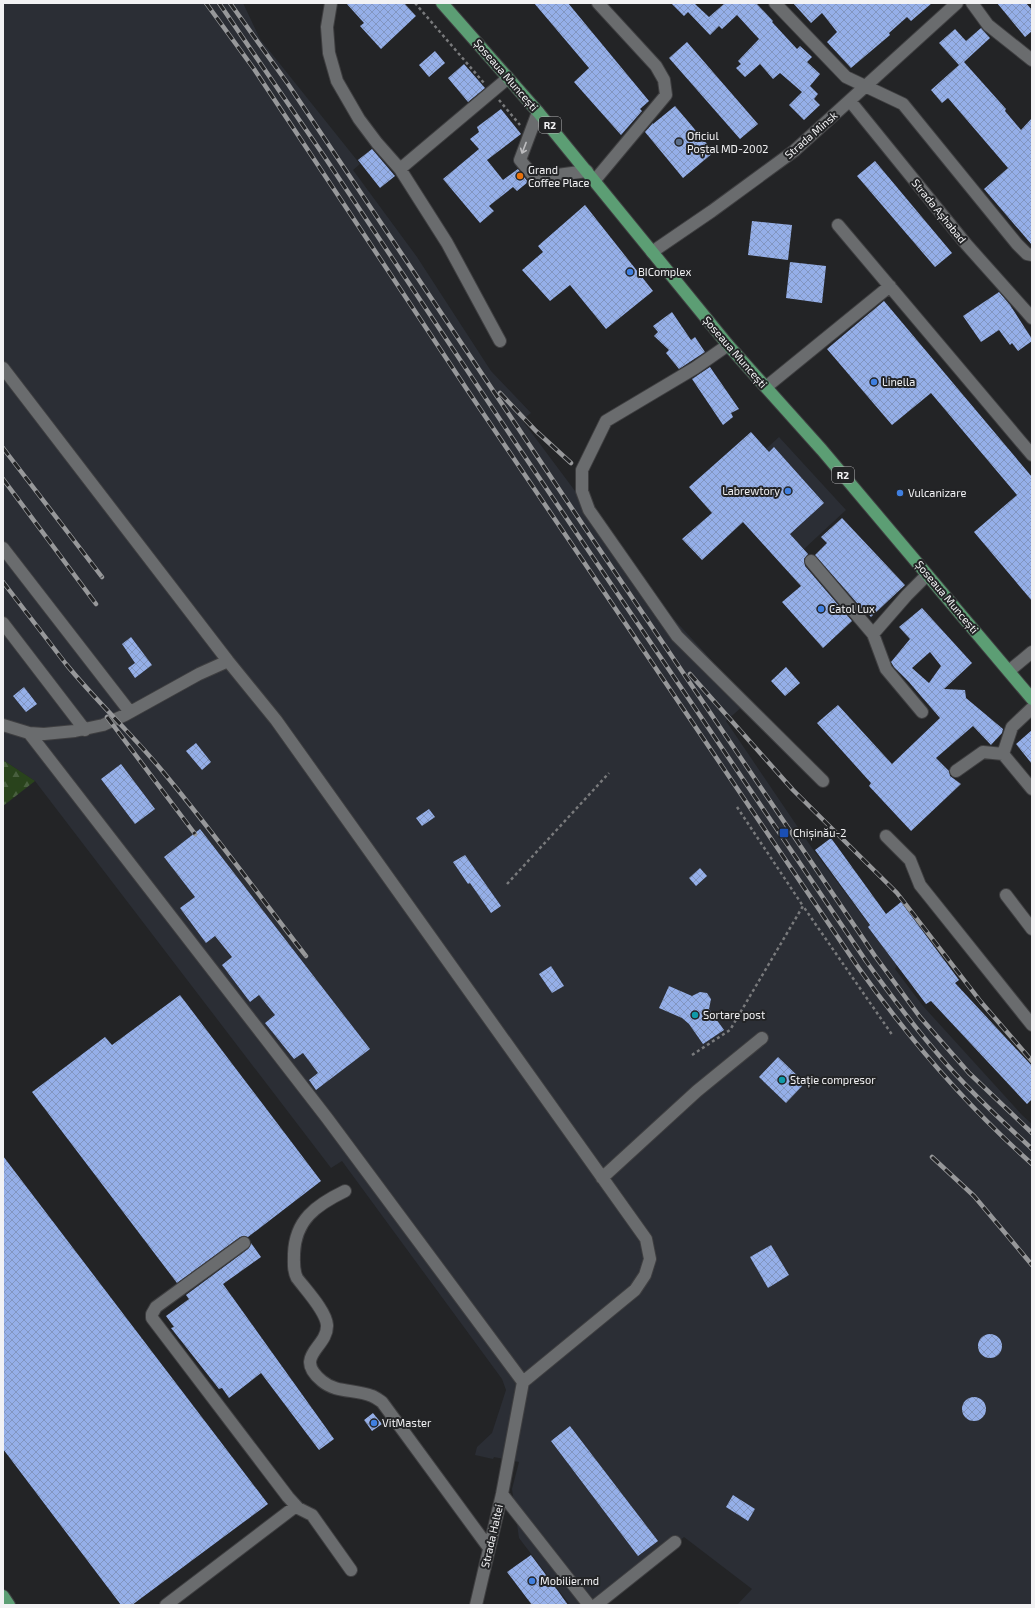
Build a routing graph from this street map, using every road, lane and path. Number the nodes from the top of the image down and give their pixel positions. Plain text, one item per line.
1 (331, 3) edge
2 (415, 3) edge
3 (442, 3) edge
4 (598, 3) edge
5 (775, 3) edge
6 (957, 3) edge
7 (972, 3) edge
8 (1032, 60) edge
9 (508, 78) junction
10 (864, 87) junction
11 (492, 92) junction
12 (850, 101) junction
13 (538, 112) junction
14 (529, 135) junction
15 (400, 169) junction
16 (587, 171) junction
17 (595, 180) junction
18 (838, 225) dead end
19 (652, 252) junction
20 (1032, 255) edge
21 (890, 286) junction
22 (1032, 318) edge
23 (500, 340) dead end
24 (728, 345) junction
25 (3, 368) edge
26 (766, 387) junction
27 (1032, 455) edge
28 (3, 548) edge
29 (812, 561) dead end
30 (927, 574) junction
31 (3, 623) edge
32 (873, 634) junction
33 (1032, 652) edge
34 (228, 661) junction
35 (1009, 671) junction
36 (1032, 699) edge
37 (1032, 708) edge
38 (130, 712) junction
39 (922, 712) dead end
40 (3, 725) edge
41 (84, 730) junction
42 (29, 733) junction
43 (1003, 754) junction
44 (956, 771) dead end
45 (609, 773) dead end
46 (823, 781) dead end
47 (1032, 789) edge
48 (737, 807) dead end
49 (886, 836) dead end
50 (507, 884) dead end
51 (1006, 895) dead end
52 (803, 906) junction
53 (1032, 929) edge
54 (1032, 1024) edge
55 (893, 1036) dead end
56 (762, 1038) dead end
57 (692, 1055) dead end
58 (602, 1178) junction
59 (345, 1191) dead end
60 (244, 1243) dead end
61 (524, 1382) junction
62 (502, 1494) junction
63 (296, 1506) junction
64 (675, 1542) dead end
65 (489, 1548) junction
66 (351, 1570) dead end
67 (3, 1596) edge
68 (9, 1605) edge
69 (166, 1605) edge
70 (476, 1605) edge
71 (589, 1605) edge
72 (596, 1605) edge

1 - 15 street
2 - 11 path
3 - 9 main road, Șoseaua Muncești / R2
4 - 17 street
5 - 10 street
6 - 10 street, Strada Minsk
7 - 8 street
9 - 11 street
9 - 13 main road, Șoseaua Muncești / R2
10 - 12 street, Strada Minsk
10 - 20 street
11 - 14 path
11 - 15 street
12 - 19 street, Strada Minsk
12 - 22 street, Strada Așhabad
13 - 14 street
13 - 16 main road, Șoseaua Muncești / R2
14 -> 16 street
15 - 23 street
16 - 17 main road, Șoseaua Muncești / R2
17 - 19 main road, Șoseaua Muncești / R2
18 - 21 street
19 - 24 main road, Șoseaua Muncești / R2
21 - 26 street
21 - 27 street
24 - 26 main road, Șoseaua Muncești / R2
24 - 46 street
25 - 34 street
26 - 30 main road, Șoseaua Muncești / R2
28 - 38 street
29 - 32 street
30 - 32 street
30 - 35 main road, Șoseaua Muncești / R2
31 - 41 street
32 - 39 street
33 - 35 street
34 - 38 street
34 - 58 street
35 - 36 main road, Șoseaua Muncești / R2
37 - 43 street
38 - 41 street
40 - 42 street
41 - 42 street
42 - 61 street
43 - 44 street
43 - 47 street
45 - 50 path
48 - 52 path
49 - 54 street
51 - 53 street
52 - 55 path
52 - 57 path
56 - 58 street
58 - 61 street
59 - 65 street
60 - 63 street
61 - 62 street, Strada Haltei
62 - 65 street, Strada Haltei
62 - 71 street
63 - 66 street
63 - 69 street
64 - 72 street
65 - 70 street, Strada Haltei
67 - 68 main road

